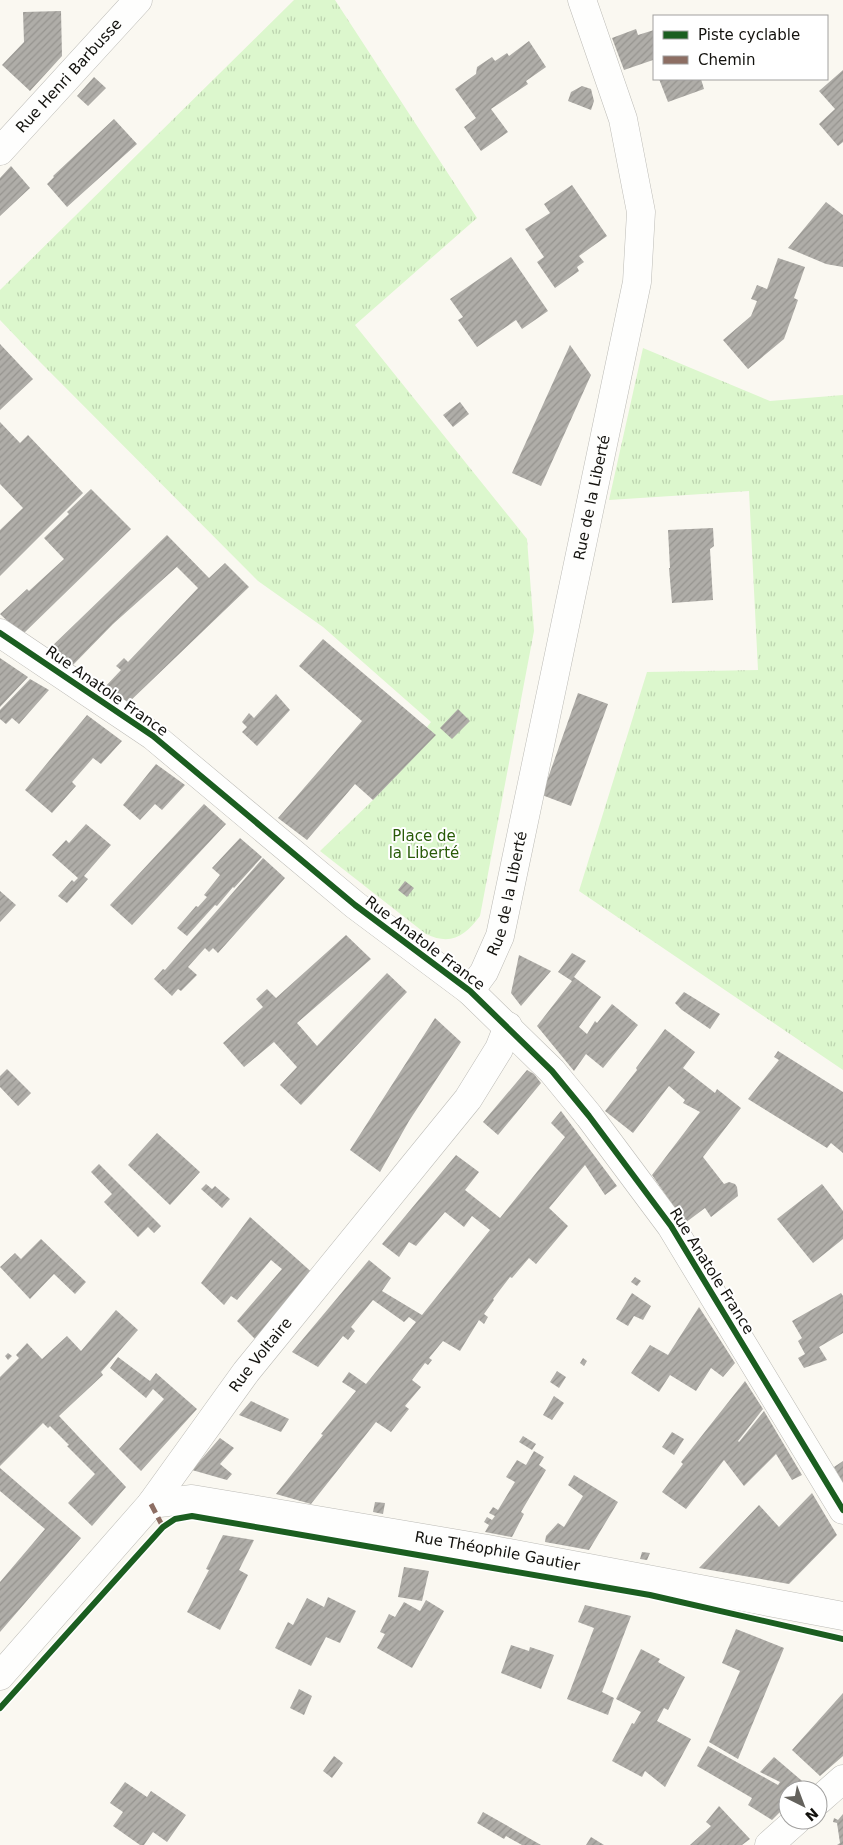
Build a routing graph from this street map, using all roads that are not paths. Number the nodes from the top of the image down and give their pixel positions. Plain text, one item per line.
1 (138, 0) edge
2 (582, 0) edge
3 (0, 151) edge
4 (0, 633) edge
5 (470, 991) junction
6 (508, 1026) junction
7 (151, 1504) junction
8 (843, 1510) edge
9 (843, 1616) edge
10 (0, 1676) edge
11 (843, 1779) edge
12 (828, 1792) edge
13 (786, 1830) edge
14 (769, 1845) edge

1 - 3 street, Rue Henri Barbusse
2 - 5 street, Rue de la Liberté
4 - 5 street, Rue Anatole France
5 - 6 street, Rue Anatole France
6 - 7 street, Rue Voltaire
6 - 8 street, Rue Anatole France
7 - 9 street, Rue Théophile Gautier
7 - 10 street, Rue Voltaire
11 - 12 street
13 - 14 street

